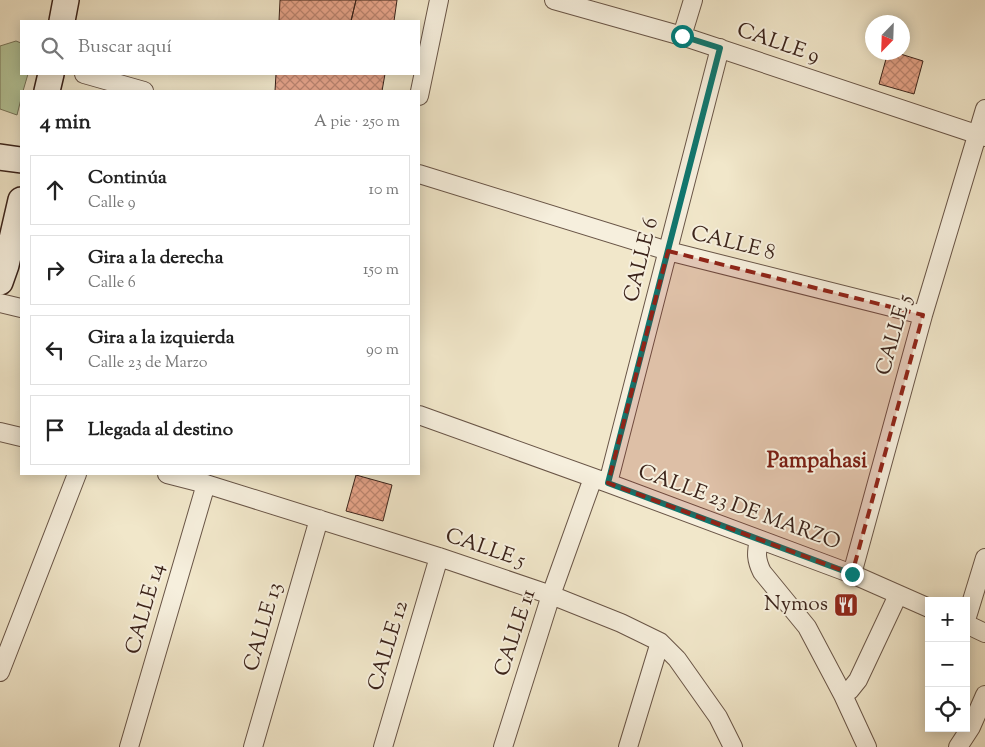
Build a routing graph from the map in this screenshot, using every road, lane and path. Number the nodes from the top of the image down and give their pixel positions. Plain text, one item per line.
1 (66, 0) edge
2 (439, 0) edge
3 (554, 0) edge
4 (693, 0) edge
5 (62, 20) edge
6 (682, 36) junction
7 (720, 48) junction
8 (51, 75) edge
9 (88, 75) edge
10 (47, 90) edge
11 (140, 90) edge
12 (420, 91) edge
13 (985, 109) edge
14 (981, 136) edge
15 (0, 157) edge
16 (20, 160) edge
17 (420, 174) edge
18 (20, 204) edge
19 (668, 251) junction
20 (0, 282) edge
21 (0, 303) edge
22 (20, 308) edge
23 (923, 315) junction
24 (420, 414) edge
25 (0, 432) edge
26 (20, 437) edge
27 (77, 475) edge
28 (171, 475) edge
29 (601, 480) junction
30 (206, 484) junction
31 (319, 519) junction
32 (760, 540) junction
33 (439, 557) junction
34 (985, 558) edge
35 (852, 574) junction
36 (551, 595) junction
37 (898, 595) junction
38 (925, 606) edge
39 (970, 607) edge
40 (970, 626) edge
41 (985, 633) edge
42 (660, 642) junction
43 (0, 672) edge
44 (843, 695) junction
45 (985, 695) edge
46 (129, 747) edge
47 (253, 747) edge
48 (382, 747) edge
49 (503, 747) edge
50 (628, 747) edge
51 (733, 747) edge
52 (867, 747) edge
53 (958, 747) edge

1 - 5 street
2 - 12 street
3 - 6 street, CALLE 9
4 - 6 street
6 - 7 street, CALLE 9
7 - 14 street, CALLE 9
7 - 19 street, CALLE 6
8 - 10 street
9 - 11 street
13 - 14 street, CALLE 5
14 - 23 street, CALLE 5
15 - 16 street
17 - 19 street, CALLE 8
18 - 20 street
19 - 23 street, CALLE 8
19 - 29 street, CALLE 6
21 - 22 street
23 - 35 street, CALLE 5
24 - 29 street, CALLE 23 DE MARZO
25 - 26 street
27 - 43 street
28 - 30 street, CALLE 5
29 - 32 street, CALLE 23 DE MARZO
29 - 36 street, CALLE 11
30 - 31 street, CALLE 5
30 - 46 street, CALLE 14
31 - 33 street, CALLE 5
31 - 47 street, CALLE 13
32 - 35 street, CALLE 23 DE MARZO
32 - 44 street
33 - 36 street, CALLE 5
33 - 48 street, CALLE 12
34 - 39 street
35 - 37 street, CALLE 23 DE MARZO
36 - 42 street, CALLE 5
36 - 49 street, CALLE 11
37 - 38 street, CALLE 23 DE MARZO
37 - 44 street
40 - 41 street
42 - 50 street
42 - 51 street, CALLE 5
44 - 52 street
45 - 53 street

